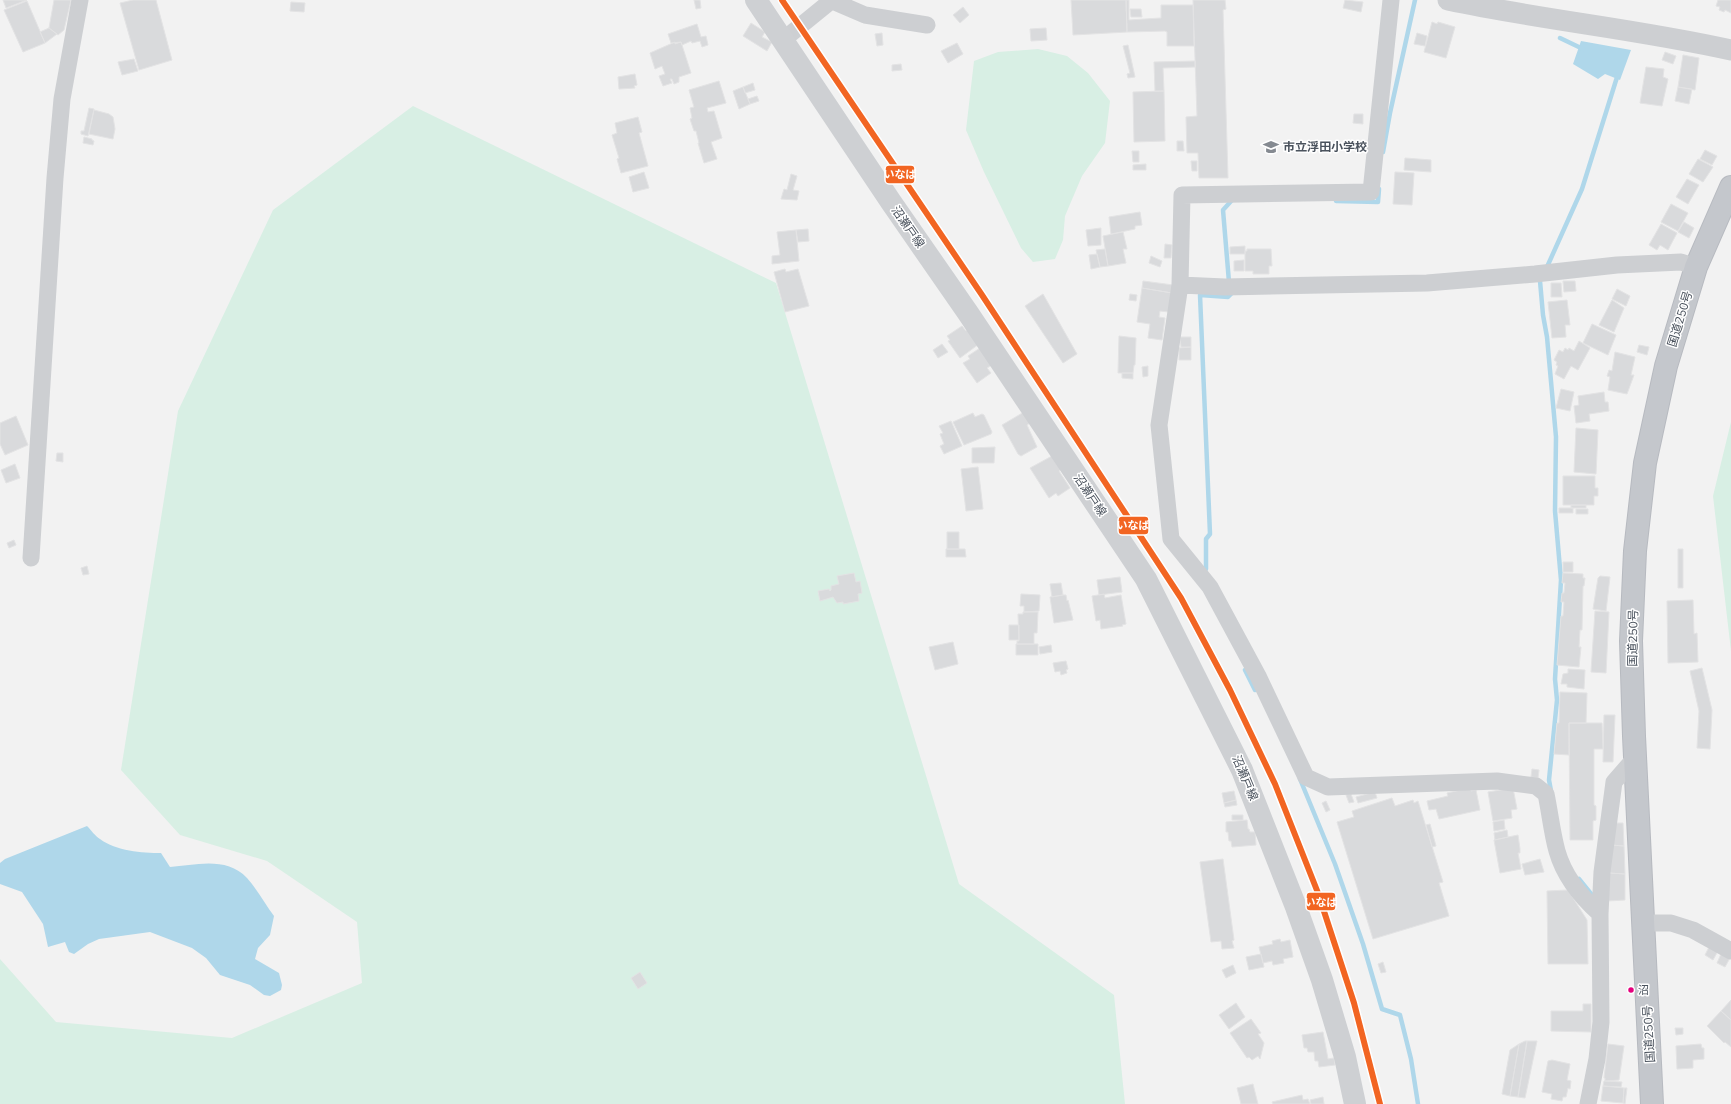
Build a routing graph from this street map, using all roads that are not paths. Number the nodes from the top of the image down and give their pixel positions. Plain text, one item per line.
1 (80, 0) edge
2 (756, 0) edge
3 (1391, 0) edge
4 (1448, 0) edge
5 (831, 1) edge
6 (927, 26) dead end
7 (783, 40) junction
8 (1731, 50) edge
9 (1731, 186) edge
10 (1724, 212) edge
11 (1696, 267) junction
12 (1180, 285) junction
13 (31, 558) dead end
14 (1635, 758) junction
15 (1600, 914) junction
16 (1643, 923) junction
17 (1731, 951) edge
18 (1355, 1104) edge
19 (1588, 1104) edge
20 (1652, 1104) edge

1 - 13 street
2 - 7 main road, 沼瀬戸線
3 - 12 street
4 - 8 street
5 - 6 street
5 - 7 street
7 - 18 main road, 沼瀬戸線
9 - 10 highway, 国道250号
10 - 11 highway, 国道250号
11 - 12 street
11 - 14 highway, 国道250号
12 - 15 street
14 - 15 street
14 - 16 highway, 国道250号
15 - 19 street
16 - 17 street
16 - 20 highway, 国道250号

